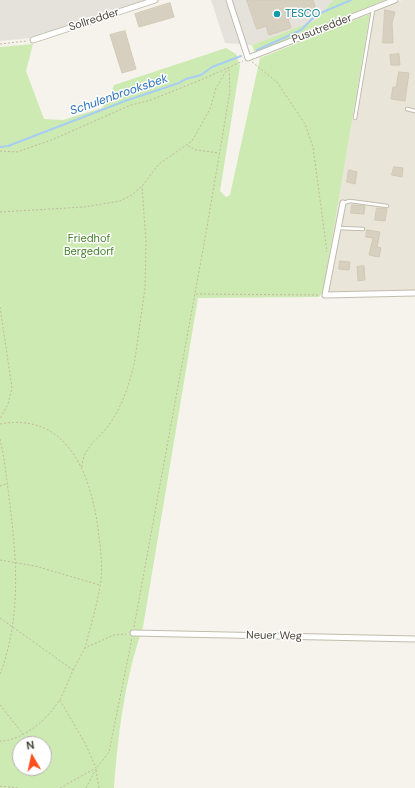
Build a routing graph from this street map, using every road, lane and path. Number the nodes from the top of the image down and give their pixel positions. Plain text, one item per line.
1 (154, 0) edge
2 (229, 0) edge
3 (395, 0) edge
4 (373, 9) junction
5 (33, 40) joint
6 (0, 44) edge
7 (248, 58) junction
8 (229, 67) junction
9 (407, 109) dead end
10 (415, 111) edge
11 (355, 118) dead end
12 (187, 145) junction
13 (0, 151) edge
14 (220, 153) junction
15 (142, 186) junction
16 (343, 203) joint
17 (387, 206) dead end
18 (0, 212) edge
19 (338, 228) junction
20 (363, 229) dead end
21 (328, 256) dead end
22 (195, 294) junction
23 (415, 294) edge
24 (325, 295) junction
25 (0, 307) edge
26 (0, 419) edge
27 (0, 424) edge
28 (0, 439) edge
29 (82, 469) junction
30 (7, 484) junction
31 (0, 486) edge
32 (0, 560) edge
33 (15, 562) junction
34 (100, 585) junction
35 (0, 618) edge
36 (13, 627) junction
37 (133, 633) junction
38 (415, 639) edge
39 (85, 648) junction
40 (73, 670) junction
41 (0, 674) edge
42 (60, 699) junction
43 (0, 705) edge
44 (23, 734) junction
45 (0, 741) edge
46 (96, 769) junction
47 (0, 786) edge
48 (19, 788) edge
49 (60, 788) edge
50 (86, 788) edge
51 (99, 788) edge

1 - 5 street, Sollredder
2 - 7 street
3 - 4 street, Pusutredder
4 - 7 street, Pusutredder
4 - 11 lane
5 - 6 path
7 - 8 path
7 - 21 path
8 - 12 path
8 - 13 path
8 - 14 path
9 - 10 lane
12 - 14 path
12 - 15 path
14 - 22 path
15 - 18 path
15 - 29 path
16 - 17 lane
16 - 19 street
19 - 20 lane
19 - 24 street
22 - 24 path
22 - 37 path
23 - 24 street
25 - 26 path
27 - 29 path
28 - 30 path
29 - 34 path
30 - 31 path
30 - 33 path
32 - 33 path
33 - 34 path
33 - 36 path
34 - 39 path
35 - 36 path
36 - 40 path
36 - 41 path
37 - 38 street, Neuer Weg
37 - 39 path
37 - 46 path
39 - 40 path
40 - 42 path
42 - 44 path
42 - 46 path
43 - 44 path
44 - 45 path
46 - 49 path
46 - 50 path
46 - 51 path
47 - 48 path

